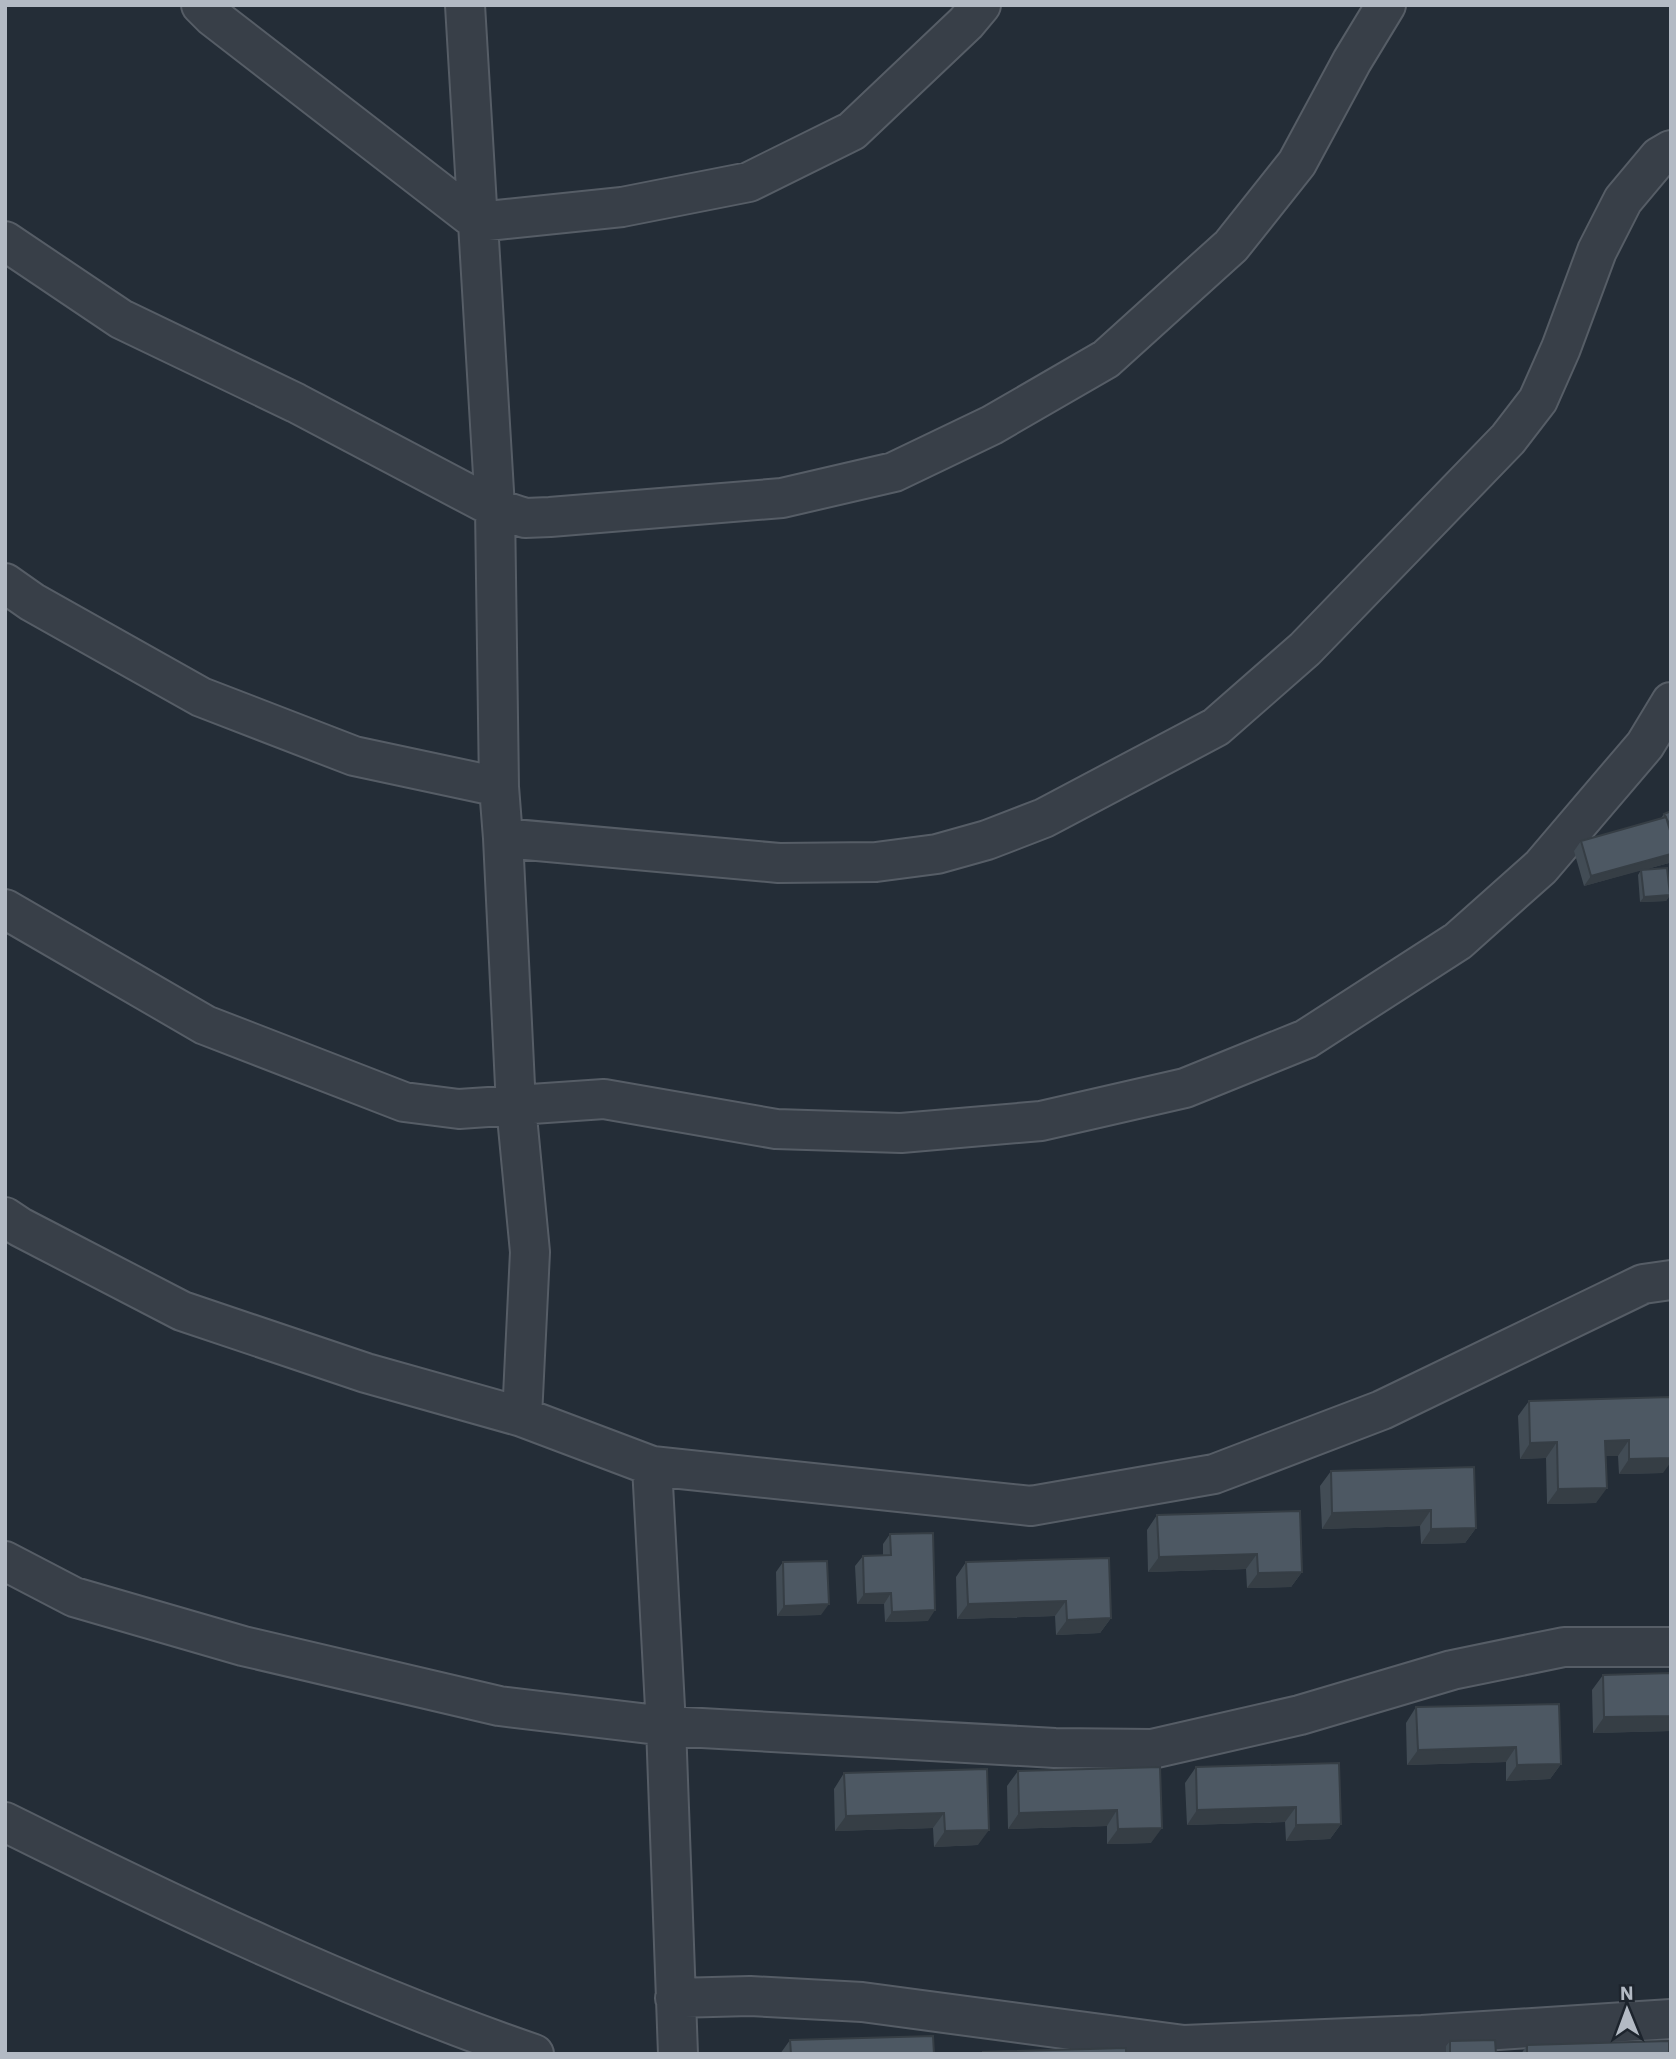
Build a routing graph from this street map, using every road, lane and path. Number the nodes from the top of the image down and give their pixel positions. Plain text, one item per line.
1 (465, 5) edge
2 (981, 5) edge
3 (1386, 5) edge
4 (218, 9) edge
5 (1671, 150) edge
6 (478, 222) junction
7 (5, 241) edge
8 (495, 508) junction
9 (5, 583) edge
10 (1671, 702) edge
11 (499, 787) junction
12 (503, 838) junction
13 (5, 909) edge
14 (516, 1106) junction
15 (5, 1217) edge
16 (1671, 1280) edge
17 (522, 1418) junction
18 (652, 1466) junction
19 (5, 1561) edge
20 (1671, 1647) edge
21 (666, 1726) junction
22 (5, 1822) edge
23 (676, 1998) junction
24 (1671, 2019) edge
25 (534, 2054) edge
26 (678, 2054) edge

1 - 6 street
2 - 6 street
3 - 8 street
4 - 6 street
5 - 12 street
6 - 8 street
7 - 8 street
8 - 11 street
9 - 11 street
10 - 14 street
11 - 12 street
12 - 14 street
13 - 14 street
14 - 17 street
15 - 17 street
16 - 18 street
17 - 18 street
18 - 21 street
19 - 21 street
20 - 21 street
21 - 23 street
22 - 25 street
23 - 24 street
23 - 26 street

